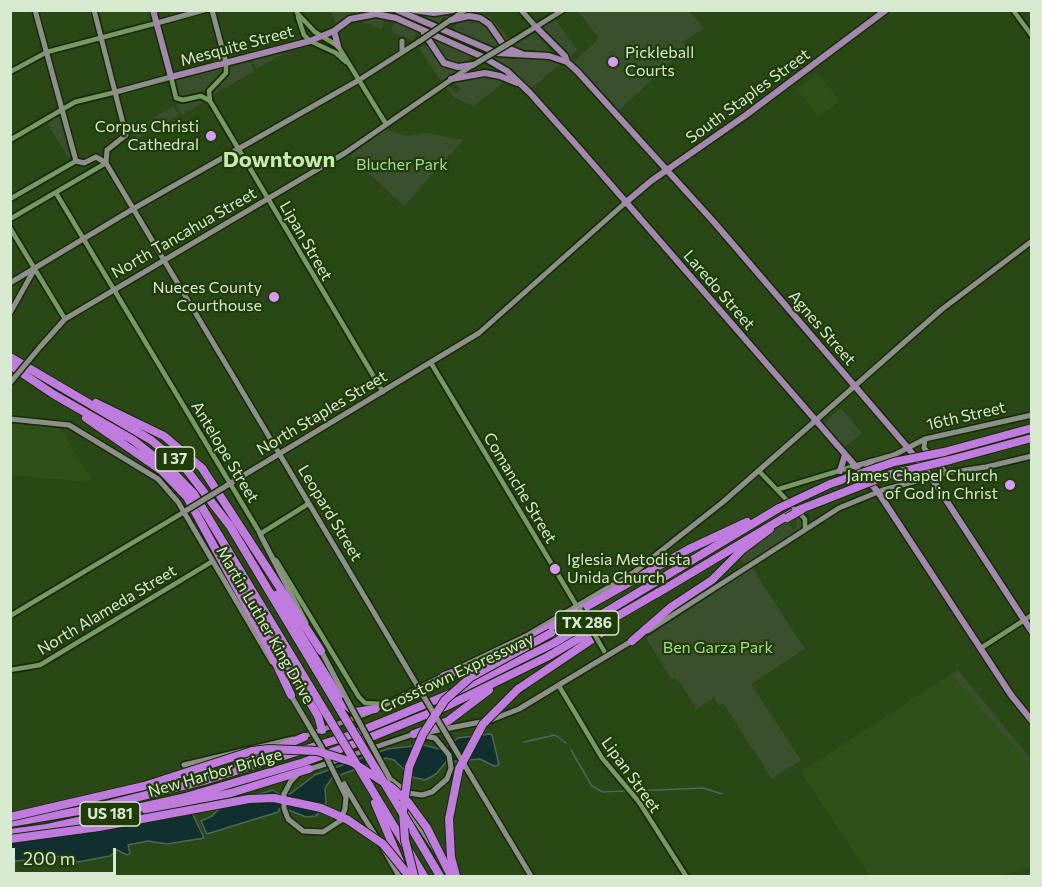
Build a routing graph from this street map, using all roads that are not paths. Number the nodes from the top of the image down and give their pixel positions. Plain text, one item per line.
1 (35, 10) edge
2 (94, 10) edge
3 (153, 10) edge
4 (204, 10) edge
5 (212, 10) edge
6 (397, 10) edge
7 (406, 10) edge
8 (413, 10) edge
9 (453, 10) edge
10 (465, 10) edge
11 (521, 10) edge
12 (563, 10) edge
13 (886, 10) edge
14 (1013, 10) edge
15 (297, 12) edge
16 (450, 21) junction
17 (157, 23) junction
18 (536, 27) junction
19 (420, 28) junction
20 (334, 31) junction
21 (321, 36) junction
22 (455, 36) junction
23 (1032, 36) edge
24 (102, 37) junction
25 (310, 41) junction
26 (402, 41) dead end
27 (338, 46) junction
28 (47, 52) junction
29 (402, 52) junction
30 (525, 55) junction
31 (567, 62) junction
32 (226, 63) junction
33 (348, 64) junction
34 (474, 64) junction
35 (10, 72) edge
36 (171, 77) junction
37 (451, 78) junction
38 (359, 80) junction
39 (525, 87) junction
40 (116, 92) junction
41 (210, 101) junction
42 (62, 109) junction
43 (386, 123) junction
44 (10, 140) edge
45 (238, 150) junction
46 (76, 161) junction
47 (106, 163) junction
48 (667, 169) junction
49 (56, 193) junction
50 (10, 199) edge
51 (267, 199) junction
52 (625, 203) junction
53 (133, 209) junction
54 (10, 219) edge
55 (10, 228) edge
56 (84, 240) junction
57 (1032, 241) edge
58 (162, 260) junction
59 (35, 268) junction
60 (10, 283) edge
61 (114, 289) junction
62 (10, 313) edge
63 (65, 319) junction
64 (10, 357) edge
65 (431, 363) junction
66 (10, 365) edge
67 (10, 383) edge
68 (54, 383) junction
69 (856, 387) junction
70 (383, 392) junction
71 (54, 394) junction
72 (1032, 415) edge
73 (11, 419) edge
74 (816, 422) junction
75 (1032, 428) edge
76 (1032, 438) edge
77 (925, 439) junction
78 (908, 448) junction
79 (845, 454) junction
80 (279, 455) junction
81 (1032, 456) edge
82 (871, 462) junction
83 (855, 466) junction
84 (924, 468) junction
85 (759, 471) junction
86 (840, 471) junction
87 (946, 473) junction
88 (863, 475) junction
89 (931, 477) junction
90 (918, 481) junction
91 (229, 485) junction
92 (779, 489) junction
93 (878, 492) junction
94 (308, 504) junction
95 (779, 508) junction
96 (185, 511) junction
97 (198, 515) junction
98 (786, 517) junction
99 (805, 529) junction
100 (260, 534) junction
101 (671, 559) junction
102 (213, 561) junction
103 (255, 567) junction
104 (659, 592) junction
105 (579, 608) junction
106 (1032, 615) edge
107 (10, 616) edge
108 (1024, 620) junction
109 (1032, 632) edge
110 (632, 640) junction
111 (981, 648) junction
112 (321, 651) junction
113 (606, 653) junction
114 (10, 670) edge
115 (444, 676) junction
116 (502, 679) junction
117 (559, 686) junction
118 (291, 695) junction
119 (386, 704) junction
120 (375, 709) junction
121 (1032, 721) edge
122 (322, 730) junction
123 (414, 734) junction
124 (304, 736) junction
125 (348, 736) joint
126 (354, 744) joint
127 (321, 746) junction
128 (184, 765) dead end
129 (309, 769) junction
130 (390, 779) junction
131 (207, 780) junction
132 (210, 794) junction
133 (378, 806) junction
134 (10, 817) edge
135 (10, 823) edge
136 (10, 833) edge
137 (10, 839) edge
138 (399, 876) edge
139 (407, 876) edge
140 (414, 876) edge
141 (424, 876) edge
142 (440, 876) edge
143 (454, 876) edge
144 (531, 876) edge
145 (686, 876) edge

1 - 28 main road
2 - 24 main road
3 - 17 main road
4 - 17 main road
5 - 32 main road
6 - 22 main road
7 - 22 main road
8 - 9 main road
10 - 16 main road
11 - 18 main road
12 - 18 main road, North Tancahua Street
13 - 48 main road, South Staples Street
14 - 23 street
15 - 21 street
15 - 25 street
16 - 29 main road, bridge
16 - 30 main road
17 - 24 street
17 - 36 main road
18 - 31 main road, Agnes Street
18 - 34 main road, North Tancahua Street, bridge
19 - 20 main road, Laredo Street
19 - 34 main road
19 - 39 main road, Laredo Street
20 - 21 main road, Laredo Street
20 - 27 main road
21 - 25 main road, Laredo Street
21 - 27 street
22 - 30 main road
24 - 28 street
24 - 40 main road
25 - 32 main road, Mesquite Street
25 - 33 street
26 - 29 main road
27 - 33 street
28 - 35 street
28 - 42 main road
29 - 38 main road
30 - 31 main road
31 - 48 main road, Agnes Street
32 - 36 main road, Mesquite Street
32 - 41 street
33 - 38 street
34 - 37 main road, North Tancahua Street
36 - 40 main road
36 - 41 street
37 - 39 main road
37 - 43 main road, North Tancahua Street
38 - 43 street
38 - 45 main road
39 - 52 main road, Laredo Street
40 - 42 street
40 - 47 main road
41 - 45 street, Lipan Street
42 - 44 street
42 - 46 main road
43 - 51 main road, North Tancahua Street
45 - 51 street, Lipan Street
45 - 53 main road
46 - 47 main road
46 - 50 street
47 - 49 street
47 - 53 main road, Leopard Street
48 - 52 main road, South Staples Street
48 - 69 main road, Agnes Street
49 - 54 street
49 - 56 street, Antelope Street
51 - 58 main road, North Tancahua Street
51 - 70 street, Lipan Street
52 - 65 main road, North Staples Street
52 - 74 main road, Laredo Street
53 - 56 main road
53 - 58 main road, Leopard Street
55 - 59 street
56 - 59 main road
56 - 61 street, Antelope Street
57 - 69 main road
58 - 61 main road, North Tancahua Street
58 - 80 main road, Leopard Street
59 - 60 main road
59 - 62 main road
59 - 63 street
61 - 63 main road, North Tancahua Street
61 - 91 street, Antelope Street
63 - 67 main road, North Tancahua Street, bridge
64 - 68 highway, I 37
65 - 70 main road, North Staples Street
65 - 105 street, Comanche Street
66 - 71 highway, I 37
68 - 103 highway, I 37
68 - 112 highway
69 - 74 main road
69 - 78 main road, Agnes Street
70 - 80 main road, North Staples Street
71 - 97 highway
71 - 133 highway, I 37, bridge
72 - 77 main road, 16th Street
73 - 96 main road, Martin Luther King Drive
74 - 79 main road, Laredo Street
74 - 85 main road
75 - 95 highway, Crosstown Expressway / TX 286, bridge
76 - 98 highway, bridge
77 - 78 main road, 16th Street
77 - 87 main road
78 - 82 main road
78 - 84 main road, Agnes Street
79 - 83 main road, Laredo Street
79 - 86 main road
80 - 91 main road, North Staples Street
80 - 94 main road, Leopard Street
81 - 87 main road
82 - 83 main road
82 - 88 main road
83 - 86 street
83 - 88 main road, Laredo Street
84 - 89 main road, Agnes Street
84 - 90 main road
85 - 92 street
85 - 105 main road
86 - 92 street
87 - 89 main road
88 - 93 main road, Laredo Street
89 - 90 main road
89 - 108 main road, Agnes Street
90 - 93 main road
91 - 96 main road, North Staples Street, bridge
91 - 100 street, Antelope Street
92 - 99 street
93 - 99 main road
93 - 111 main road, Laredo Street
94 - 100 street
94 - 144 main road, Leopard Street, bridge
95 - 101 highway
95 - 125 highway, Crosstown Expressway / TX 286
96 - 102 main road, Martin Luther King Drive
96 - 107 street, North Staples Street
97 - 118 highway
97 - 122 highway
98 - 104 highway, TX 286
98 - 110 highway
99 - 110 main road
100 - 112 main road
100 - 119 street, Antelope Street
101 - 115 highway
101 - 140 highway, bridge
102 - 114 street, North Alameda Street
102 - 118 main road, Martin Luther King Drive
103 - 120 highway
103 - 142 highway, I 37, bridge
104 - 116 highway, Crosstown Expressway / TX 286
104 - 143 highway, bridge
105 - 113 street, Comanche Street, bridge
105 - 115 main road
106 - 108 street
108 - 109 main road, Agnes Street
108 - 111 street
110 - 113 main road
111 - 121 main road, Laredo Street
112 - 130 main road, bridge
113 - 117 main road
115 - 119 main road
116 - 123 highway
116 - 126 highway, Crosstown Expressway / TX 286
117 - 123 main road
117 - 145 street, Lipan Street
118 - 127 main road, Martin Luther King Drive, bridge
119 - 120 main road
120 - 122 main road
122 - 124 main road
123 - 129 main road
123 - 130 main road
124 - 128 main road
124 - 131 highway
125 - 131 highway, New Harbor Bridge / US 181
126 - 132 highway, New Harbor Bridge / US 181
127 - 129 main road, bridge
127 - 138 main road, Martin Luther King Drive, bridge
129 - 132 highway
130 - 143 main road
131 - 135 highway, New Harbor Bridge / US 181
132 - 136 highway, New Harbor Bridge / US 181
133 - 139 highway
133 - 141 highway
134 - 143 highway, bridge
137 - 139 highway, bridge

